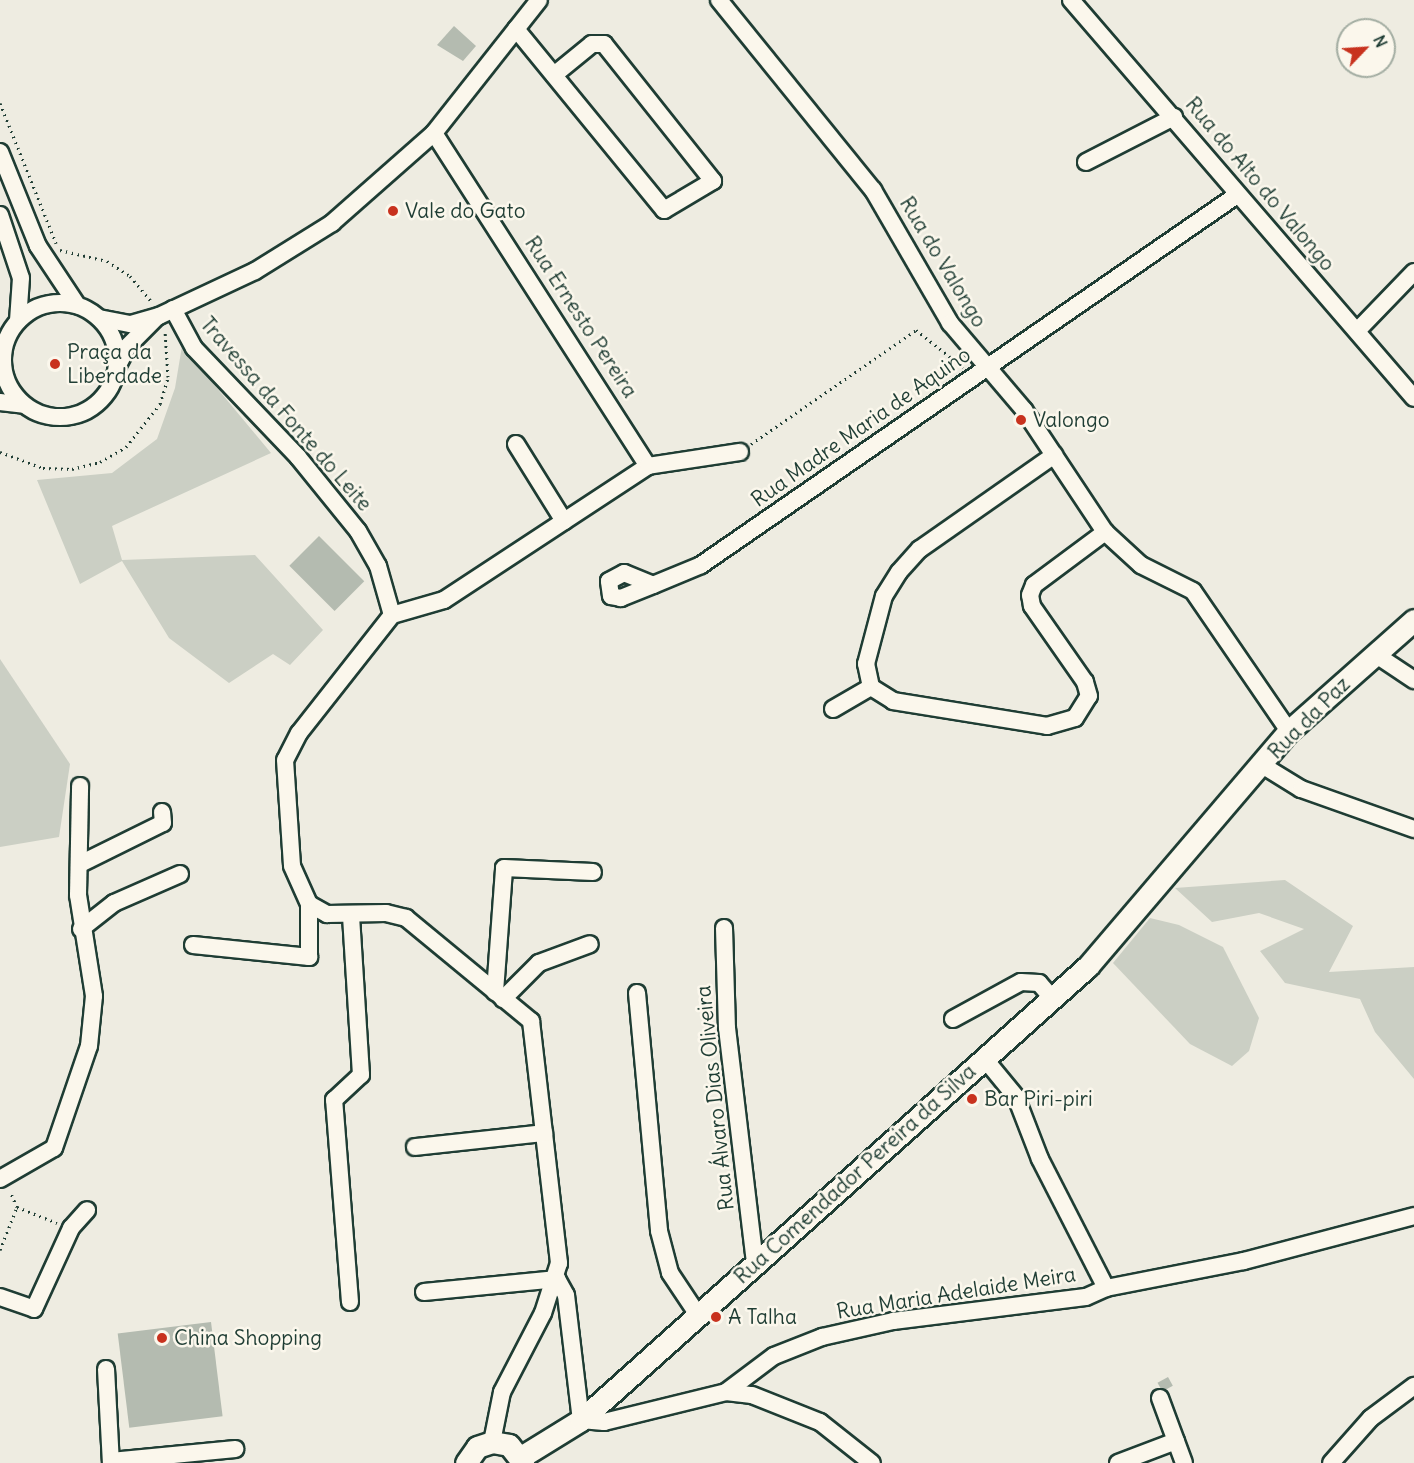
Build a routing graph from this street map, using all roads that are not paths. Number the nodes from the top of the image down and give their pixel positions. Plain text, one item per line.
1 (538, 0) edge
2 (719, 0) edge
3 (1071, 0) edge
4 (516, 29) junction
5 (554, 75) junction
6 (1173, 117) junction
7 (434, 133) junction
8 (0, 152) edge
9 (1086, 162) dead end
10 (1237, 195) junction
11 (0, 215) edge
12 (1414, 272) edge
13 (77, 305) junction
14 (166, 313) junction
15 (99, 318) junction
16 (18, 321) junction
17 (1357, 331) junction
18 (2, 348) edge
19 (117, 366) junction
20 (984, 369) junction
21 (1414, 398) edge
22 (0, 402) edge
23 (24, 405) junction
24 (516, 444) dead end
25 (740, 452) road end
26 (1054, 455) junction
27 (648, 466) junction
28 (564, 521) junction
29 (1105, 532) junction
30 (653, 585) dead end
31 (393, 615) junction
32 (1414, 620) edge
33 (1375, 654) junction
34 (1414, 680) edge
35 (871, 687) junction
36 (833, 709) dead end
37 (1289, 731) junction
38 (1262, 765) junction
39 (80, 786) dead end
40 (162, 812) dead end
41 (1414, 829) edge
42 (81, 863) junction
43 (593, 872) dead end
44 (180, 874) dead end
45 (309, 904) junction
46 (351, 914) junction
47 (1126, 926) joint
48 (724, 928) dead end
49 (81, 929) junction
50 (591, 944) dead end
51 (193, 945) dead end
52 (637, 993) dead end
53 (499, 995) junction
54 (1052, 998) junction
55 (953, 1019) dead end
56 (984, 1058) junction
57 (544, 1133) junction
58 (415, 1147) dead end
59 (2, 1179) edge
60 (87, 1210) dead end
61 (1414, 1216) edge
62 (755, 1264) junction
63 (557, 1279) junction
64 (1106, 1288) junction
65 (424, 1292) dead end
66 (0, 1297) edge
67 (350, 1302) dead end
68 (698, 1315) junction
69 (106, 1369) dead end
70 (1414, 1386) edge
71 (726, 1392) junction
72 (1160, 1398) dead end
73 (581, 1420) junction
74 (1176, 1441) junction
75 (492, 1442) junction
76 (235, 1449) dead end
77 (522, 1460) edge
78 (111, 1462) edge
79 (465, 1462) edge
80 (872, 1463) edge
81 (1119, 1463) edge
82 (1184, 1463) edge
83 (1331, 1463) edge

1 - 4 street
2 - 20 street, Rua do Valongo
3 - 6 street, Rua do Alto do Valongo
4 - 5 street
4 - 7 street
5 - 5 street
6 - 9 street
6 - 10 street, Rua do Alto do Valongo
7 - 14 street
7 - 27 street, Rua Ernesto Pereira
8 - 13 street
10 - 17 street, Rua do Alto do Valongo
10 - 20 street, Rua Madre Maria de Aquino
11 - 16 street
12 - 17 street
13 - 15 street
13 - 16 street
14 - 15 street
14 - 19 street
14 - 31 street, Travessa da Fonte do Leite
15 - 19 street
16 - 18 street
17 - 21 street, Rua do Alto do Valongo
18 - 23 street
19 - 23 street
20 - 26 street, Rua do Valongo
20 - 30 street, Rua Madre Maria de Aquino
22 - 23 street
24 - 28 street
25 - 27 street
26 - 29 street, Rua do Valongo
26 - 35 street
27 - 28 street
28 - 31 street
29 - 35 street
29 - 37 street, Rua do Valongo
31 - 45 street
32 - 33 main road, Rua da Paz
33 - 34 street
33 - 37 main road, Rua da Paz
35 - 36 street
37 - 38 main road, Rua da Paz
38 - 41 street
38 - 47 main road, Rua da Paz
39 - 42 street
40 - 42 street
42 - 49 street
43 - 53 street
44 - 49 street
45 - 46 street
45 - 51 street
46 - 53 street
46 - 67 street
47 - 54 main road, Rua Comendador Pereira da Silva
48 - 62 street, Rua Álvaro Dias Oliveira
49 - 59 street
50 - 53 street
52 - 68 street
53 - 57 street
54 - 55 street
54 - 56 main road, Rua Comendador Pereira da Silva
56 - 62 main road, Rua Comendador Pereira da Silva
56 - 64 street
57 - 58 street
57 - 63 street
60 - 66 street
61 - 64 street, Rua Maria Adelaide Meira
62 - 68 main road, Rua Comendador Pereira da Silva
63 - 65 street
63 - 73 street
63 - 75 street
64 - 71 street, Rua Maria Adelaide Meira
68 - 73 main road, Rua Comendador Pereira da Silva
69 - 78 street
70 - 83 street
71 - 73 street
71 - 80 street
72 - 74 street
73 - 77 main road, Rua Comendador Pereira da Silva
74 - 81 street
74 - 82 street
75 - 77 main road
75 - 79 main road
76 - 78 street

